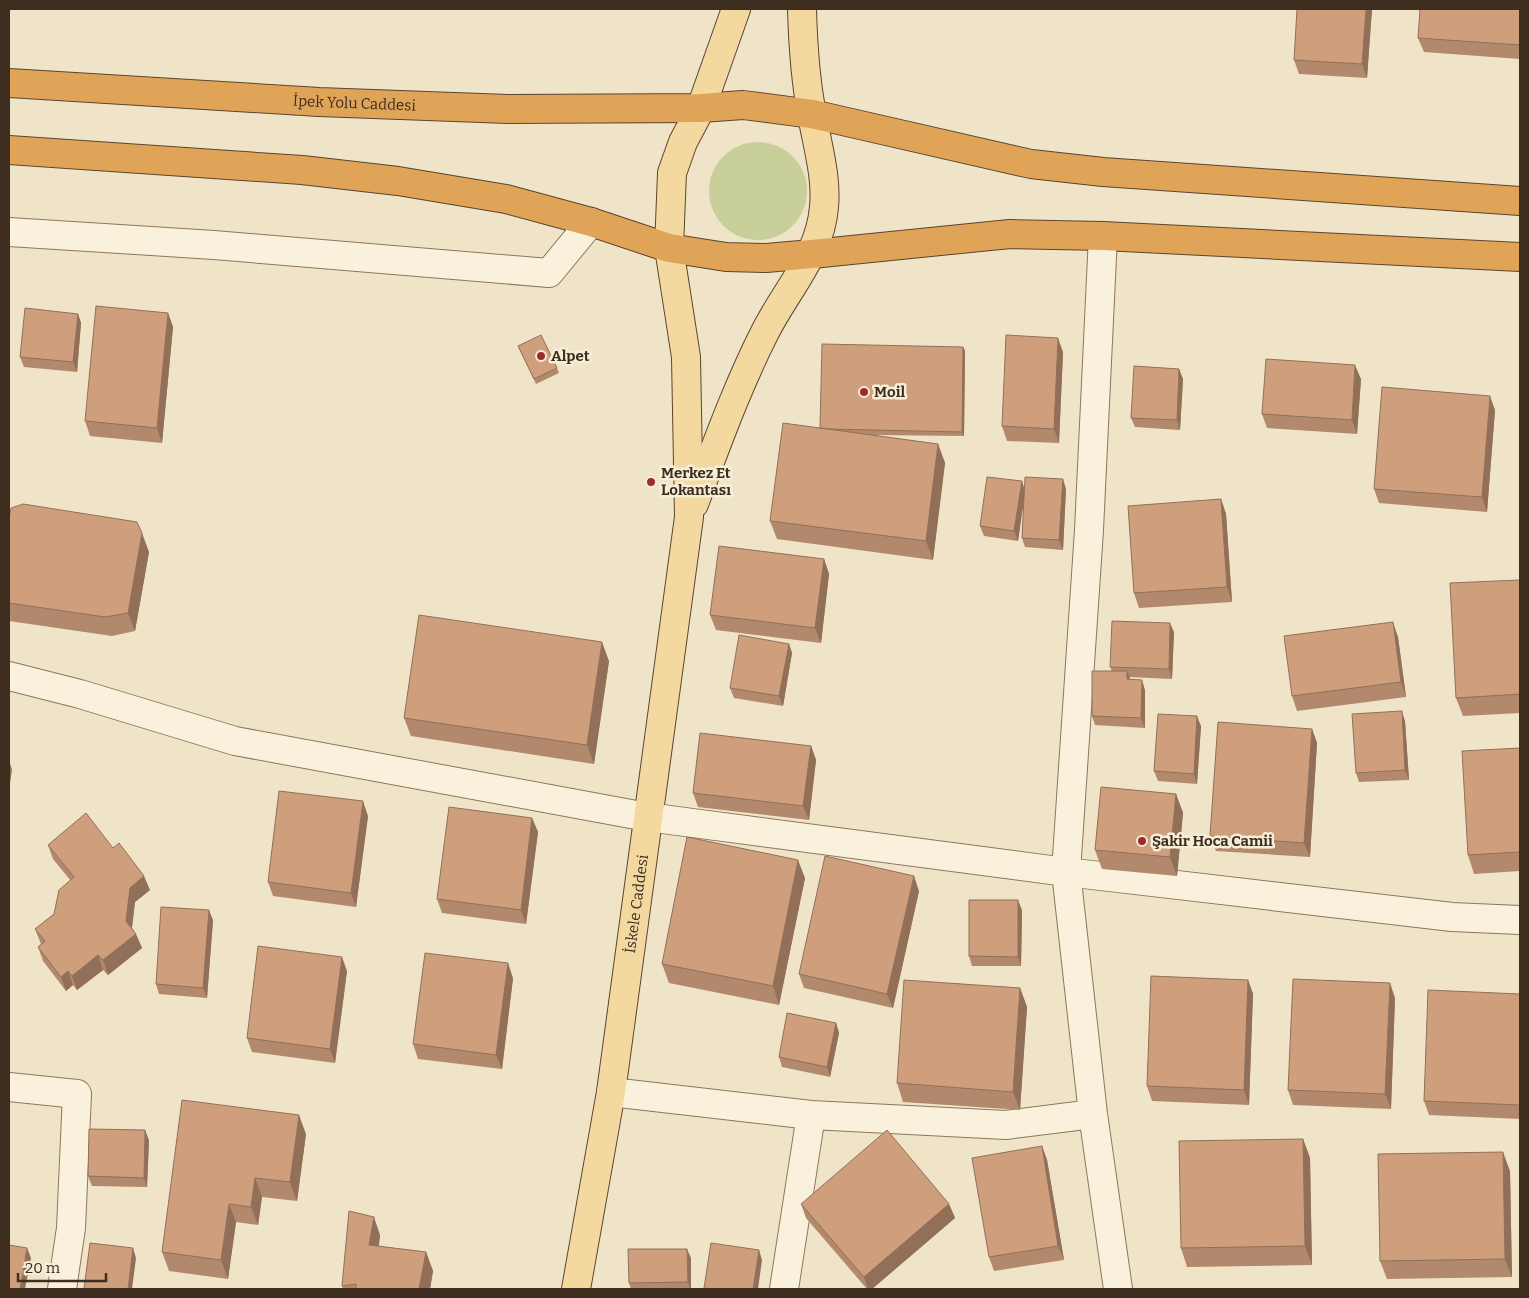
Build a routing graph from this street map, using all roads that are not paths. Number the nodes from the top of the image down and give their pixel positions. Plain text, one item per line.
1 (736, 9) edge
2 (802, 9) edge
3 (9, 83) edge
4 (701, 108) junction
5 (812, 114) junction
6 (9, 150) edge
7 (1520, 201) edge
8 (591, 222) junction
9 (9, 232) edge
10 (1103, 236) junction
11 (669, 248) junction
12 (812, 254) junction
13 (1520, 257) edge
14 (689, 517) junction
15 (9, 676) edge
16 (647, 817) junction
17 (1066, 872) junction
18 (1520, 920) edge
19 (9, 1087) edge
20 (610, 1092) junction
21 (1093, 1114) junction
22 (811, 1115) junction
23 (62, 1289) edge
24 (576, 1289) edge
25 (784, 1289) edge
26 (1118, 1289) edge

1 - 4 main road
2 - 5 main road
3 - 4 highway, İpek Yolu Caddesi
4 - 5 highway
4 - 11 main road
5 - 7 highway
5 - 12 main road
6 - 8 highway
8 - 9 street
8 - 11 highway
10 - 12 highway
10 - 13 highway
10 - 17 street
11 - 12 highway
11 - 14 main road
12 - 14 main road
14 - 16 main road, İskele Caddesi
15 - 16 street
16 - 17 street
16 - 20 main road, İskele Caddesi
17 - 18 street
17 - 21 street
19 - 23 street
20 - 22 street
20 - 24 main road, İskele Caddesi
21 - 22 street
21 - 26 street
22 - 25 street

